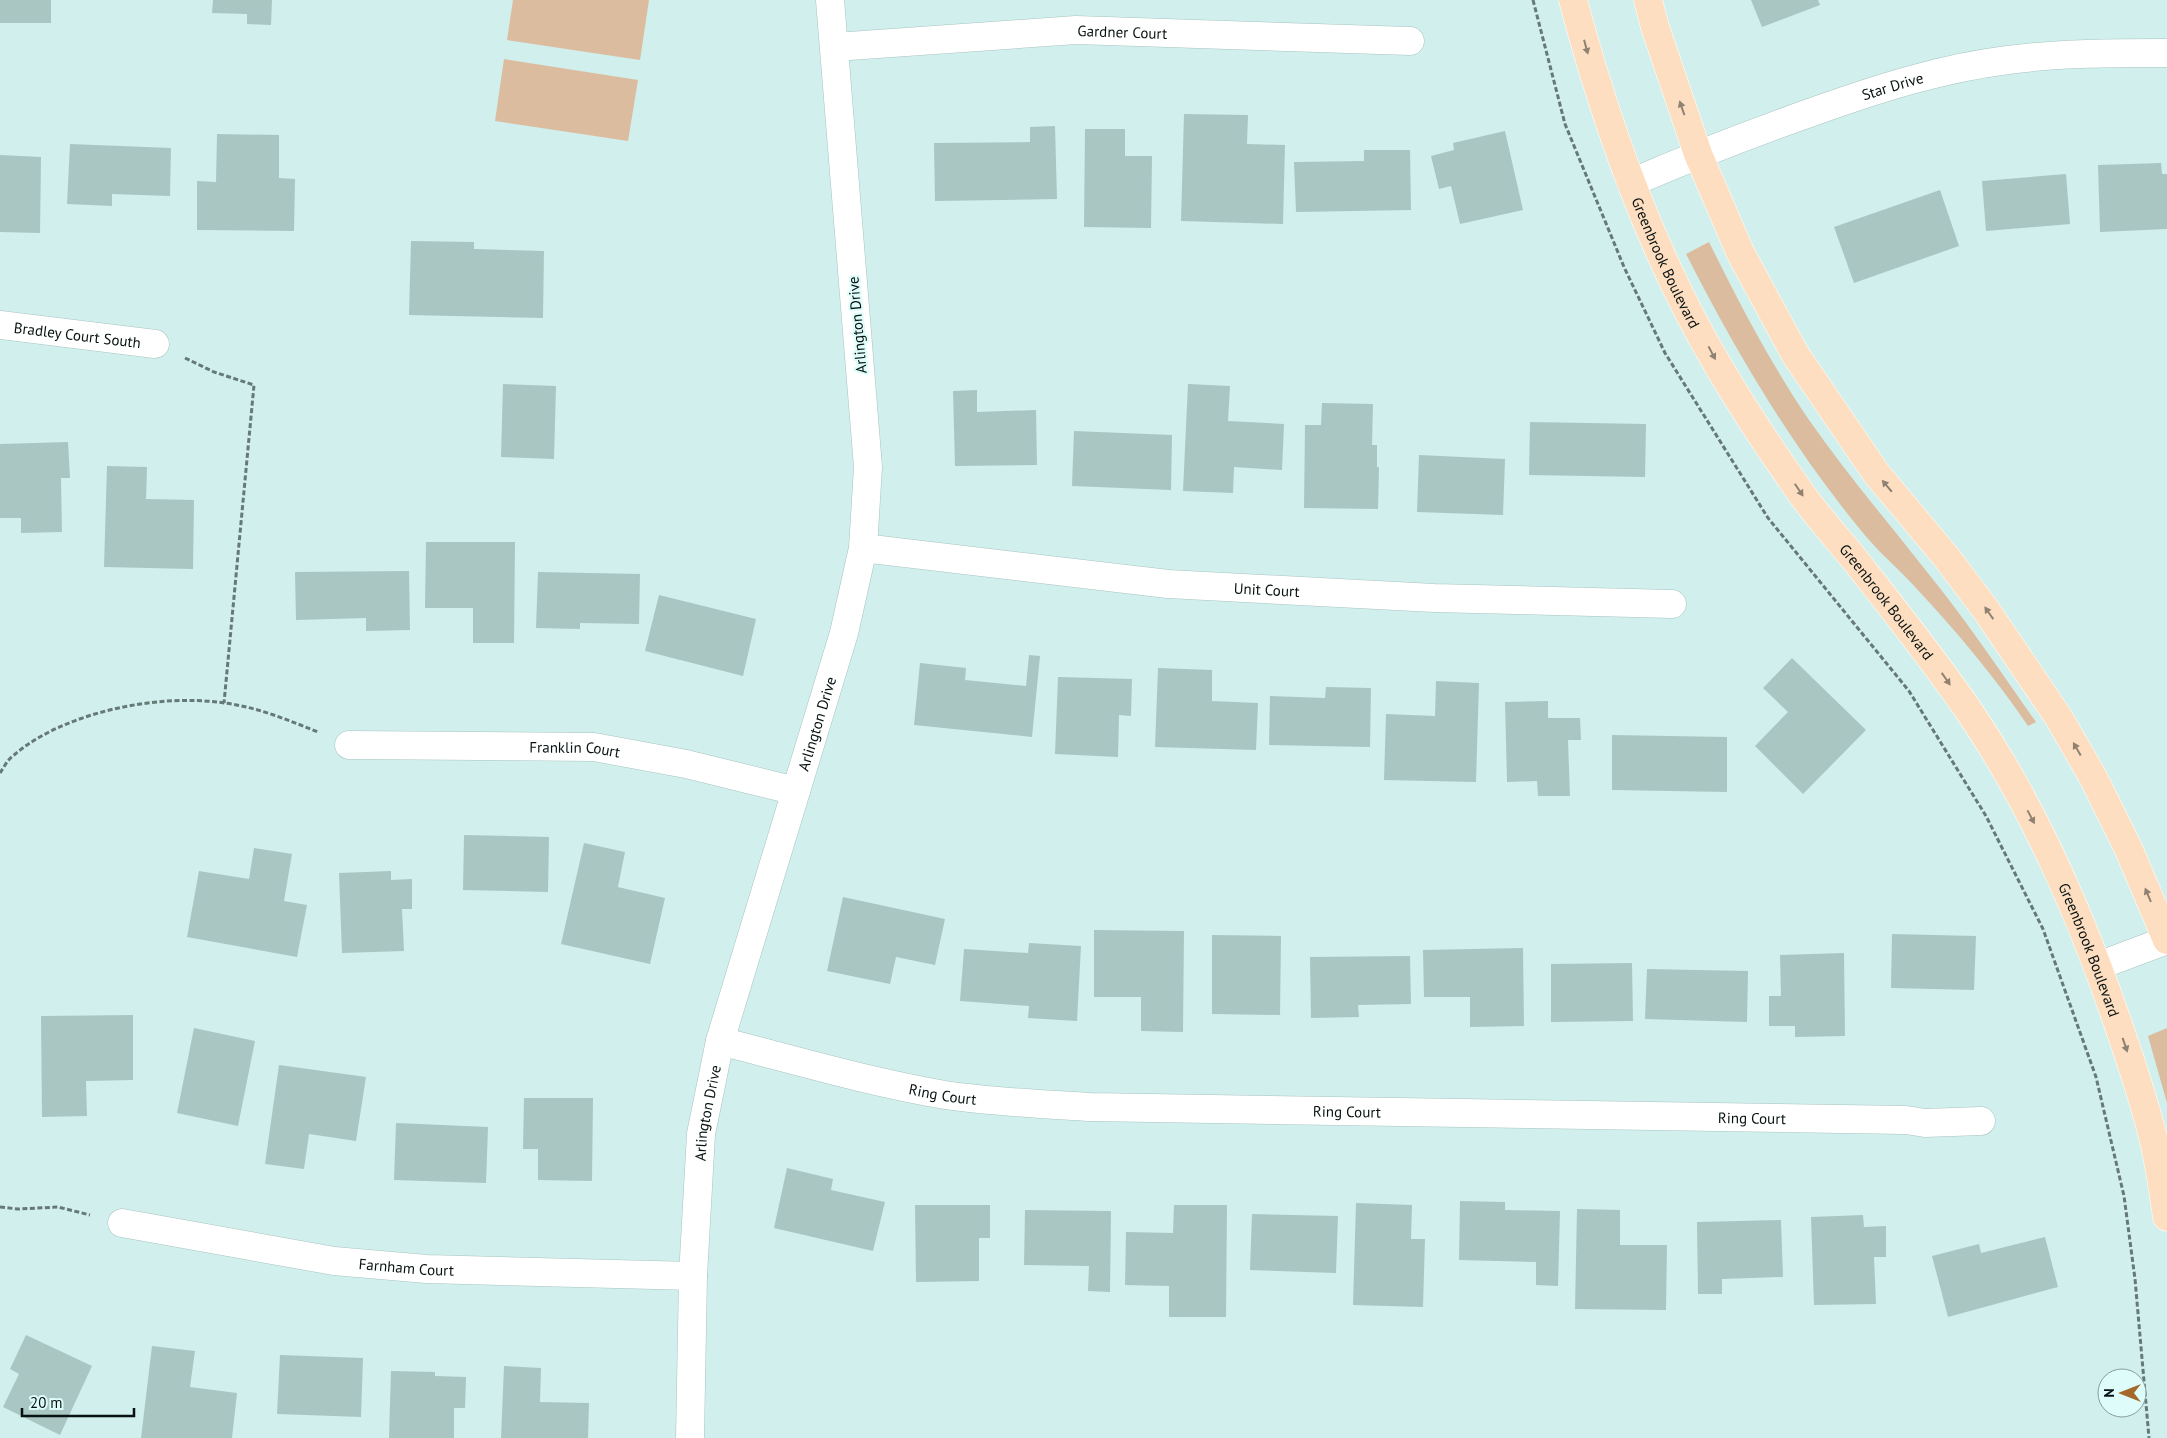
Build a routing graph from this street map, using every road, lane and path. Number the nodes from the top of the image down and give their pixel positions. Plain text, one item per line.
1 (830, 0) edge
2 (1534, 0) edge
3 (1573, 0) edge
4 (1648, 0) edge
5 (1410, 41) dead end
6 (835, 47) junction
7 (2167, 53) edge
8 (1698, 154) junction
9 (1631, 183) junction
10 (0, 325) edge
11 (155, 344) joint
12 (863, 548) junction
13 (1672, 604) dead end
14 (224, 703) junction
15 (349, 745) joint
16 (0, 773) edge
17 (796, 791) junction
18 (2167, 940) edge
19 (2098, 966) junction
20 (720, 1041) junction
21 (1981, 1121) dead end
22 (0, 1206) edge
23 (2167, 1216) edge
24 (122, 1223) joint
25 (693, 1276) junction
26 (690, 1438) edge
27 (2149, 1438) edge

1 - 6 street, Arlington Drive
2 - 27 path
3 -> 9 main road, Greenbrook Boulevard
8 -> 4 main road
5 - 6 street, Gardner Court
6 - 12 street, Arlington Drive
7 - 8 street, Star Drive
8 - 9 street, Star Drive
18 -> 8 main road
9 -> 19 main road, Greenbrook Boulevard
10 - 11 street, Bradley Court South
11 - 14 path
12 - 13 street, Unit Court
12 - 17 street, Arlington Drive
14 - 15 path
14 - 16 path
15 - 17 street, Franklin Court
17 - 20 street, Arlington Drive
18 - 19 street
19 -> 23 main road, Greenbrook Boulevard
20 - 21 street, Ring Court
20 - 25 street, Arlington Drive
22 - 24 path
24 - 25 street, Farnham Court
25 - 26 street, Arlington Drive

